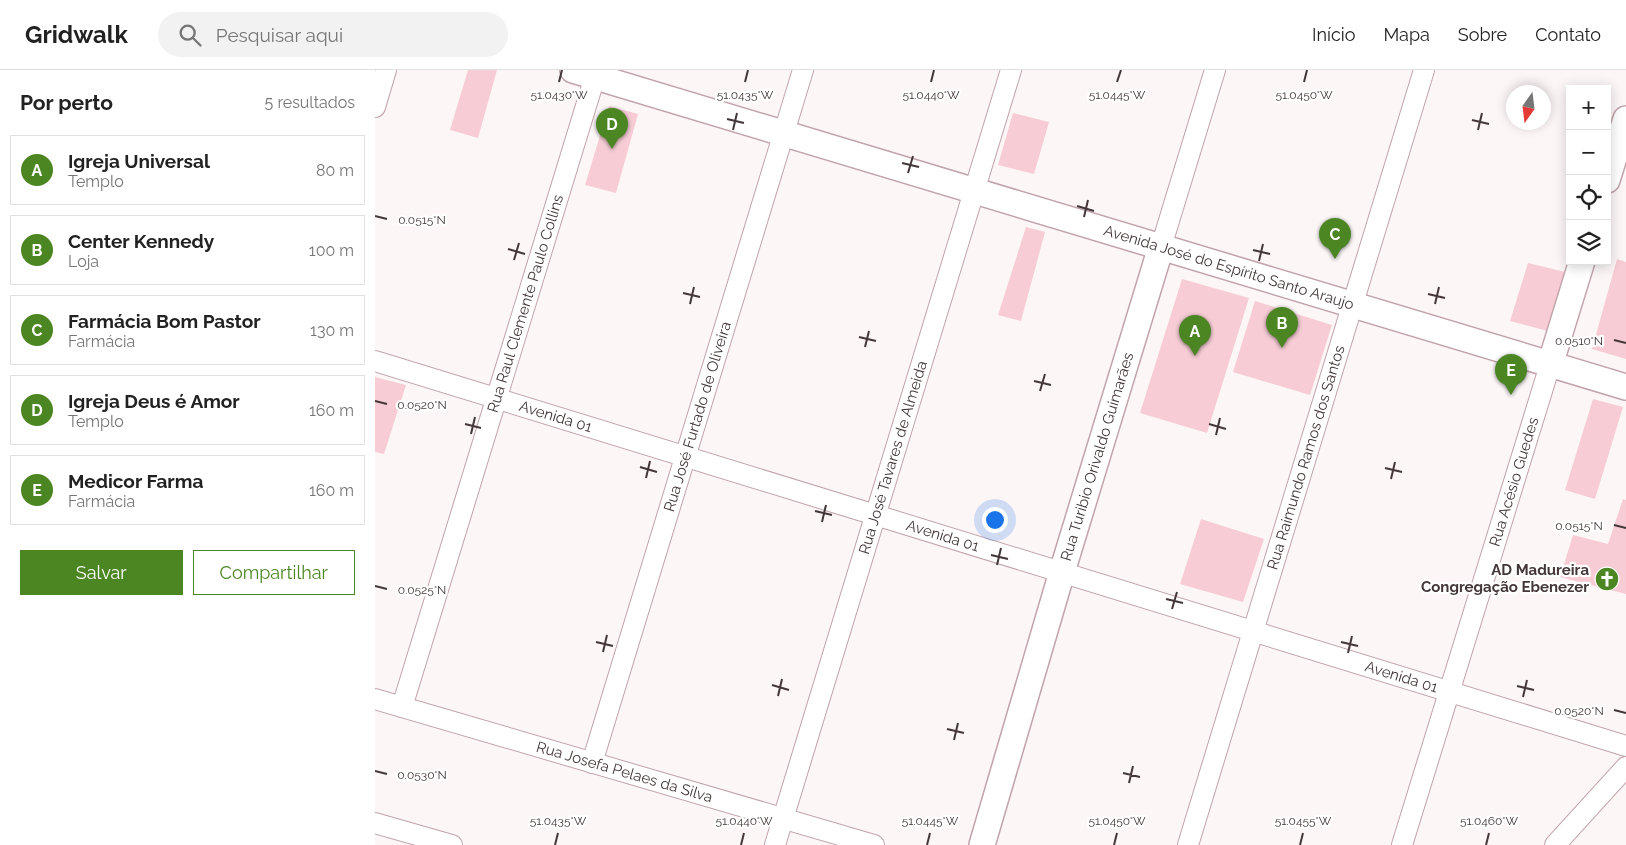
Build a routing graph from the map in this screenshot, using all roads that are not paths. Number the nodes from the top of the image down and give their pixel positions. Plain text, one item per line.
1 (386, 70) edge
2 (803, 70) edge
3 (1011, 70) edge
4 (1215, 70) edge
5 (1424, 70) edge
6 (588, 72) edge
7 (375, 107) edge
8 (1626, 119) edge
9 (784, 134) junction
10 (1609, 175) edge
11 (975, 191) junction
12 (1161, 247) junction
13 (1581, 265) edge
14 (1353, 305) junction
15 (375, 361) edge
16 (1550, 365) junction
17 (1626, 387) edge
18 (496, 398) junction
19 (685, 456) junction
20 (876, 515) junction
21 (1062, 572) junction
22 (1253, 631) junction
23 (1450, 691) junction
24 (375, 699) edge
25 (402, 707) junction
26 (1626, 746) edge
27 (592, 763) junction
28 (1626, 767) edge
29 (783, 818) junction
30 (375, 822) edge
31 (452, 845) edge
32 (775, 845) edge
33 (874, 845) edge
34 (982, 845) edge
35 (1188, 845) edge
36 (1402, 845) edge
37 (1555, 845) edge

1 - 7 street
2 - 9 street, Rua José Furtado de Oliveira
3 - 11 street, Rua José Tavares de Almeida
4 - 12 street, Rua Turibio Orivaldo Guimarães
5 - 14 street, Rua Raimundo Ramos dos Santos
6 - 9 street, Avenida José do Espírito Santo Araujo
6 - 18 street, Rua Raul Clemente Paulo Collins
8 - 10 street
9 - 11 street, Avenida José do Espírito Santo Araujo
9 - 19 street, Rua José Furtado de Oliveira
11 - 12 street, Avenida José do Espírito Santo Araujo
11 - 20 street, Rua José Tavares de Almeida
12 - 14 street, Avenida José do Espírito Santo Araujo
12 - 21 street, Rua Turibio Orivaldo Guimarães
13 - 16 street, Rua Acésio Guedes
14 - 16 street, Avenida José do Espírito Santo Araujo
14 - 22 street, Rua Raimundo Ramos dos Santos
15 - 18 street, Avenida 01
16 - 17 street, Avenida José do Espírito Santo Araujo
16 - 23 street, Rua Acésio Guedes
18 - 19 street, Avenida 01
18 - 25 street, Rua Raul Clemente Paulo Collins
19 - 20 street, Avenida 01
19 - 27 street, Rua José Furtado de Oliveira
20 - 21 street, Avenida 01
20 - 29 street, Rua José Tavares de Almeida
21 - 22 street, Avenida 01
21 - 34 street, Rua Turibio Orivaldo Guimarães
22 - 23 street, Avenida 01
22 - 35 street, Rua Raimundo Ramos dos Santos
23 - 26 street, Avenida 01
23 - 36 street, Rua Acésio Guedes
24 - 25 street, Rua Josefa Pelaes da Silva
25 - 27 street, Rua Josefa Pelaes da Silva
27 - 29 street, Rua Josefa Pelaes da Silva
28 - 37 street
29 - 32 street, Rua José Tavares de Almeida
29 - 33 street, Rua Josefa Pelaes da Silva
30 - 31 street

